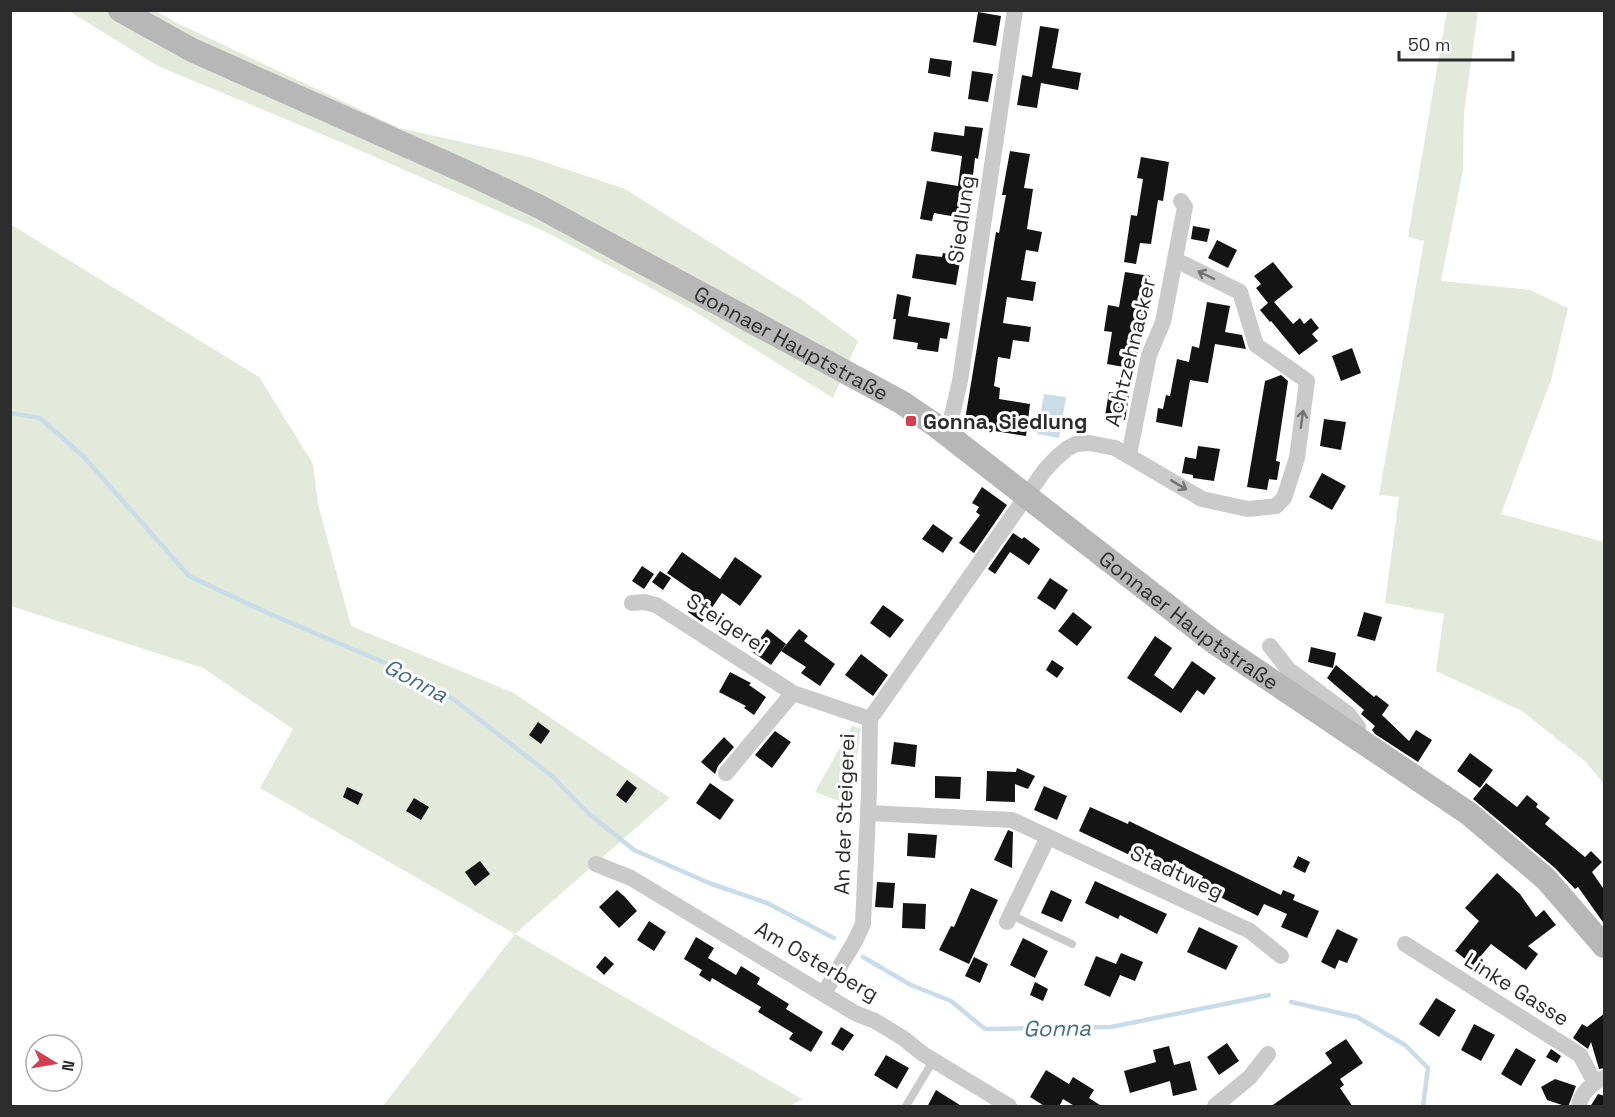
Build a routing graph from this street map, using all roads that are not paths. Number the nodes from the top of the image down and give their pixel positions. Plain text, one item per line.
1 (120, 10) edge
2 (1015, 10) edge
3 (1181, 201) dead end
4 (1176, 260) junction
5 (943, 431) junction
6 (1129, 455) junction
7 (1026, 496) junction
8 (632, 603) dead end
9 (1270, 646) dead end
10 (793, 693) junction
11 (870, 718) junction
12 (1358, 740) junction
13 (726, 773) dead end
14 (868, 813) junction
15 (1048, 837) junction
16 (596, 864) dead end
17 (1009, 918) joint
18 (1072, 944) dead end
19 (1405, 944) dead end
20 (1605, 946) edge
21 (1281, 956) dead end
22 (824, 993) junction
23 (1268, 1054) dead end
24 (933, 1061) junction
25 (1599, 1079) edge
26 (906, 1107) edge
27 (1009, 1107) edge
28 (1215, 1107) edge
29 (1579, 1107) edge

1 - 5 main road, Gonnaer Hauptstraße
2 - 5 street, Siedlung
3 - 4 street, Achtzehnacker
4 - 6 street, Achtzehnacker
6 -> 4 street, Achtzehnacker
5 - 7 main road, Gonnaer Hauptstraße
6 - 7 street, Achtzehnacker
7 - 11 street, An der Steigerei
7 - 12 main road, Gonnaer Hauptstraße
8 - 10 street, Steigerei
9 - 12 street, Gonnaer Hauptstraße
10 - 11 street, Steigerei
10 - 13 street
11 - 14 street, An der Steigerei
12 - 20 main road, Gonnaer Hauptstraße
14 - 15 street, Stadtweg
14 - 22 street, An der Steigerei
15 - 17 street
15 - 21 street, Stadtweg
16 - 22 street, Am Osterberg
17 - 18 lane
19 - 25 street, Linke Gasse
22 - 24 street, Am Osterberg
23 - 28 street
24 - 26 lane
24 - 27 street, Am Osterberg
25 - 29 street, Linke Gasse

